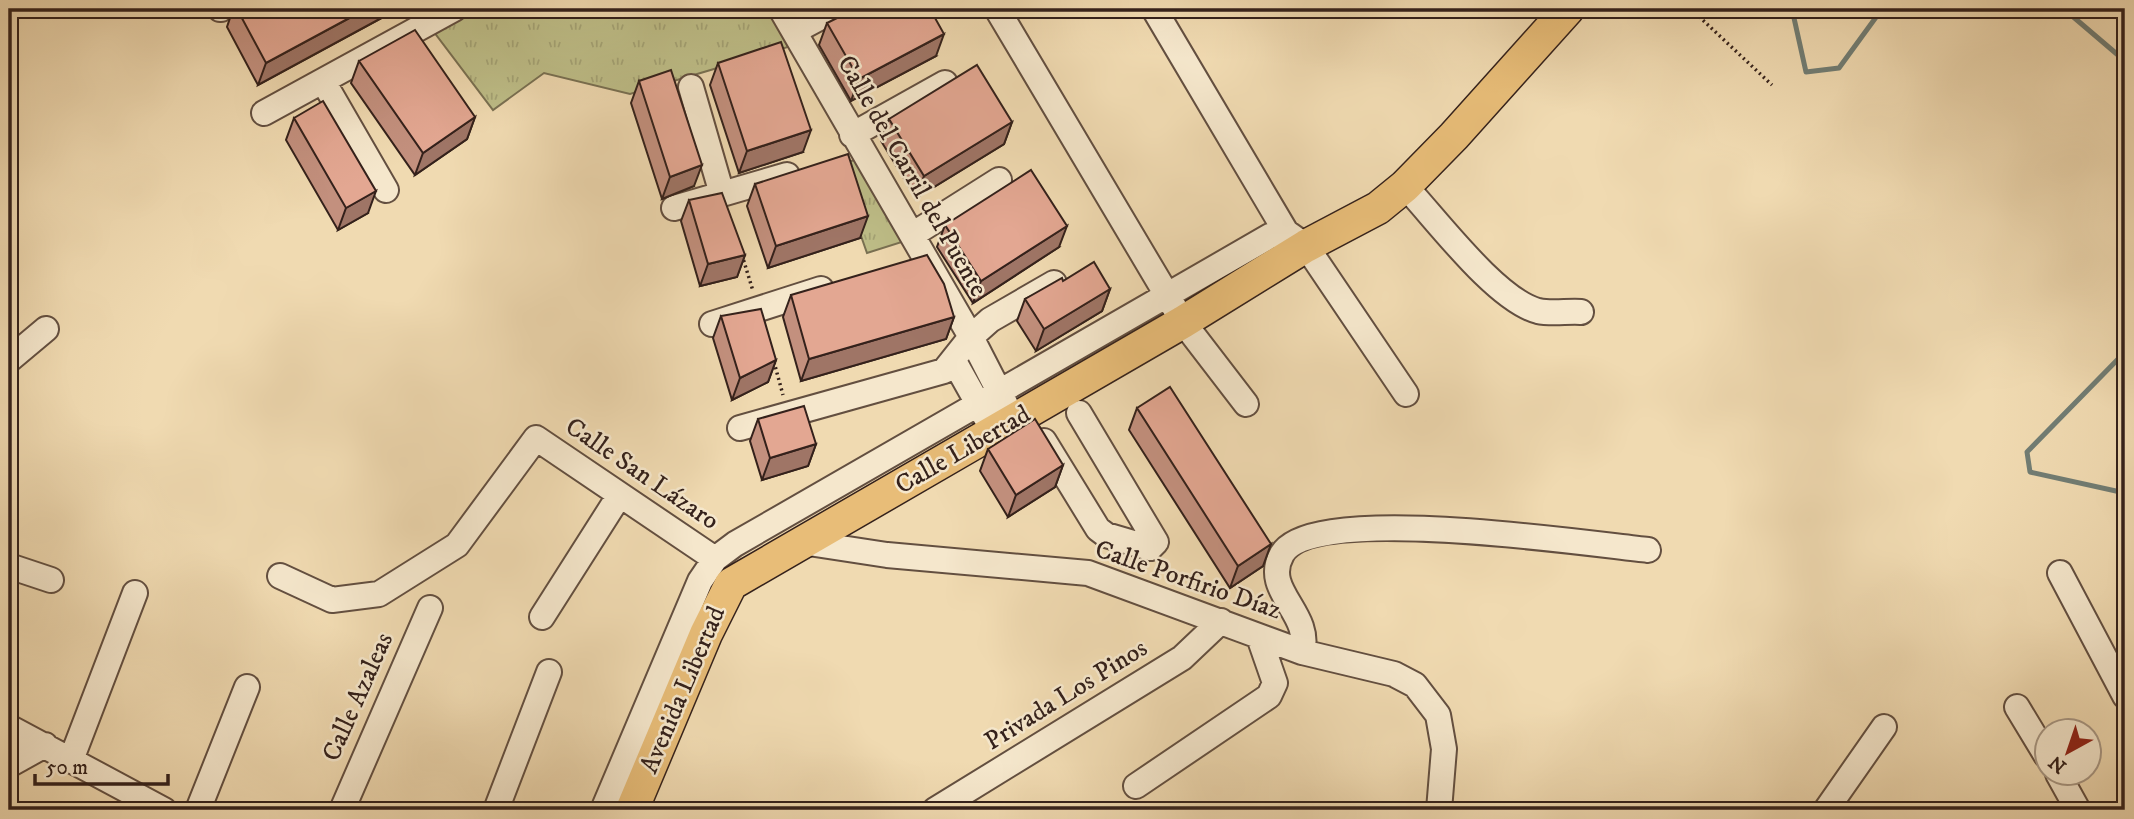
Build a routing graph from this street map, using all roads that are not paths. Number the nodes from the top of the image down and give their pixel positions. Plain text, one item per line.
1 (454, 9) edge
2 (781, 9) edge
3 (836, 9) edge
4 (998, 9) edge
5 (1154, 9) edge
6 (1568, 9) edge
7 (414, 30) junction
8 (794, 31) junction
9 (429, 52) edge
10 (323, 81) junction
11 (945, 83) edge
12 (691, 87) dead end
13 (264, 113) dead end
14 (858, 143) junction
15 (838, 159) edge
16 (812, 167) edge
17 (999, 180) dead end
18 (1405, 186) junction
19 (386, 190) dead end
20 (722, 194) junction
21 (674, 208) dead end
22 (1296, 239) junction
23 (917, 246) junction
24 (898, 265) edge
25 (847, 281) edge
26 (1058, 281) edge
27 (1175, 309) junction
28 (1581, 312) dead end
29 (712, 324) dead end
30 (46, 329) dead end
31 (971, 337) junction
32 (9, 360) edge
33 (954, 361) junction
34 (1001, 393) junction
35 (1406, 394) dead end
36 (1246, 404) dead end
37 (1079, 413) dead end
38 (1003, 418) junction
39 (740, 428) dead end
40 (619, 496) junction
41 (802, 542) junction
42 (1648, 550) dead end
43 (715, 559) junction
44 (9, 566) edge
45 (2060, 573) dead end
46 (280, 576) dead end
47 (741, 576) joint
48 (51, 580) dead end
49 (135, 593) dead end
50 (430, 608) dead end
51 (542, 617) dead end
52 (1221, 621) junction
53 (1259, 637) junction
54 (1302, 652) junction
55 (549, 672) dead end
56 (247, 687) dead end
57 (2125, 696) edge
58 (2017, 707) dead end
59 (9, 727) edge
60 (1884, 727) dead end
61 (2032, 732) edge
62 (46, 745) junction
63 (71, 760) junction
64 (9, 765) edge
65 (1136, 786) dead end
66 (2065, 788) edge
67 (164, 810) edge
68 (198, 810) edge
69 (342, 810) edge
70 (496, 810) edge
71 (603, 810) edge
72 (632, 810) edge
73 (935, 810) edge
74 (1439, 810) edge
75 (1826, 810) edge
76 (2078, 810) edge

1 - 7 street
2 - 8 street, Calle del Carril del Puente
3 - 8 street
4 - 27 street
5 - 22 street
6 - 18 main road, Calle Libertad
7 - 9 street
7 - 10 street
8 - 14 street, Calle del Carril del Puente
10 - 13 street
10 - 19 street
11 - 14 street
12 - 20 street
14 - 15 street
14 - 23 street, Calle del Carril del Puente
16 - 20 street
17 - 23 street
18 - 22 main road, Calle Libertad
18 - 28 street
20 - 21 street
22 - 27 main road, Calle Libertad
22 - 35 street
23 - 24 street
23 - 31 street, Calle del Carril del Puente
25 - 29 street
26 - 31 street
27 - 34 street
27 - 36 street
27 - 38 main road, Calle Libertad
30 - 32 street
31 - 33 street, Calle del Carril del Puente
31 - 34 street, Calle del Carril del Puente
33 - 38 street
33 - 39 street
34 - 38 street, Calle del Carril del Puente
37 - 38 street
38 - 41 main road, Calle Libertad
38 - 43 street
40 - 43 street, Calle San Lázaro
40 - 46 street, Calle San Lázaro
40 - 51 street
41 - 47 main road, Calle Libertad
41 - 52 street, Calle Porfirio Díaz
42 - 54 street
43 - 71 street
44 - 48 street
45 - 57 street
47 - 72 main road, Avenida Libertad
49 - 63 street
50 - 69 street, Calle Azaleas
52 - 53 street, Calle Porfirio Díaz
52 - 73 street, Privada Los Pinos
53 - 54 street, Calle Porfirio Díaz
53 - 65 street
54 - 74 street, Calle Porfirio Díaz
55 - 70 street
56 - 68 street
58 - 61 street
59 - 62 street
60 - 75 street
62 - 63 street
62 - 64 street
63 - 67 street
66 - 76 street

